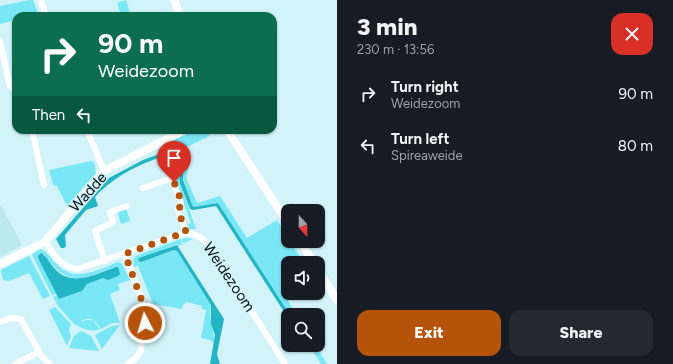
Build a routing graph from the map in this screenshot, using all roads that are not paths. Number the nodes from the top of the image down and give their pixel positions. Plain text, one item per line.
1 (41, 0) edge
2 (174, 0) edge
3 (45, 12) edge
4 (178, 12) edge
5 (0, 41) edge
6 (12, 88) edge
7 (33, 134) edge
8 (89, 134) edge
9 (177, 134) edge
10 (230, 134) edge
11 (234, 134) edge
12 (241, 149) junction
13 (104, 171) junction
14 (44, 185) dead end
15 (143, 188) dead end
16 (127, 206) dead end
17 (281, 211) edge
18 (186, 232) junction
19 (45, 242) junction
20 (125, 254) junction
21 (105, 261) junction
22 (0, 264) edge
23 (325, 281) edge
24 (337, 300) edge
25 (0, 322) edge
26 (39, 352) junction
27 (132, 363) edge
28 (15, 364) edge
29 (50, 364) edge
30 (284, 364) edge

1 - 3 street
2 - 4 street
5 - 6 street
7 - 14 street
8 - 13 street
9 - 13 street, Wadde
10 - 12 street
11 - 12 street
12 - 17 street
13 - 19 street, Wadde
15 - 18 street
16 - 21 street
18 - 20 street, Weidezoom
18 - 30 street, Weidezoom
19 - 21 street, Weidezoom
19 - 22 street, Wadde
20 - 21 street, Weidezoom
20 - 27 street
23 - 24 street
25 - 26 street
26 - 28 street
26 - 29 street

